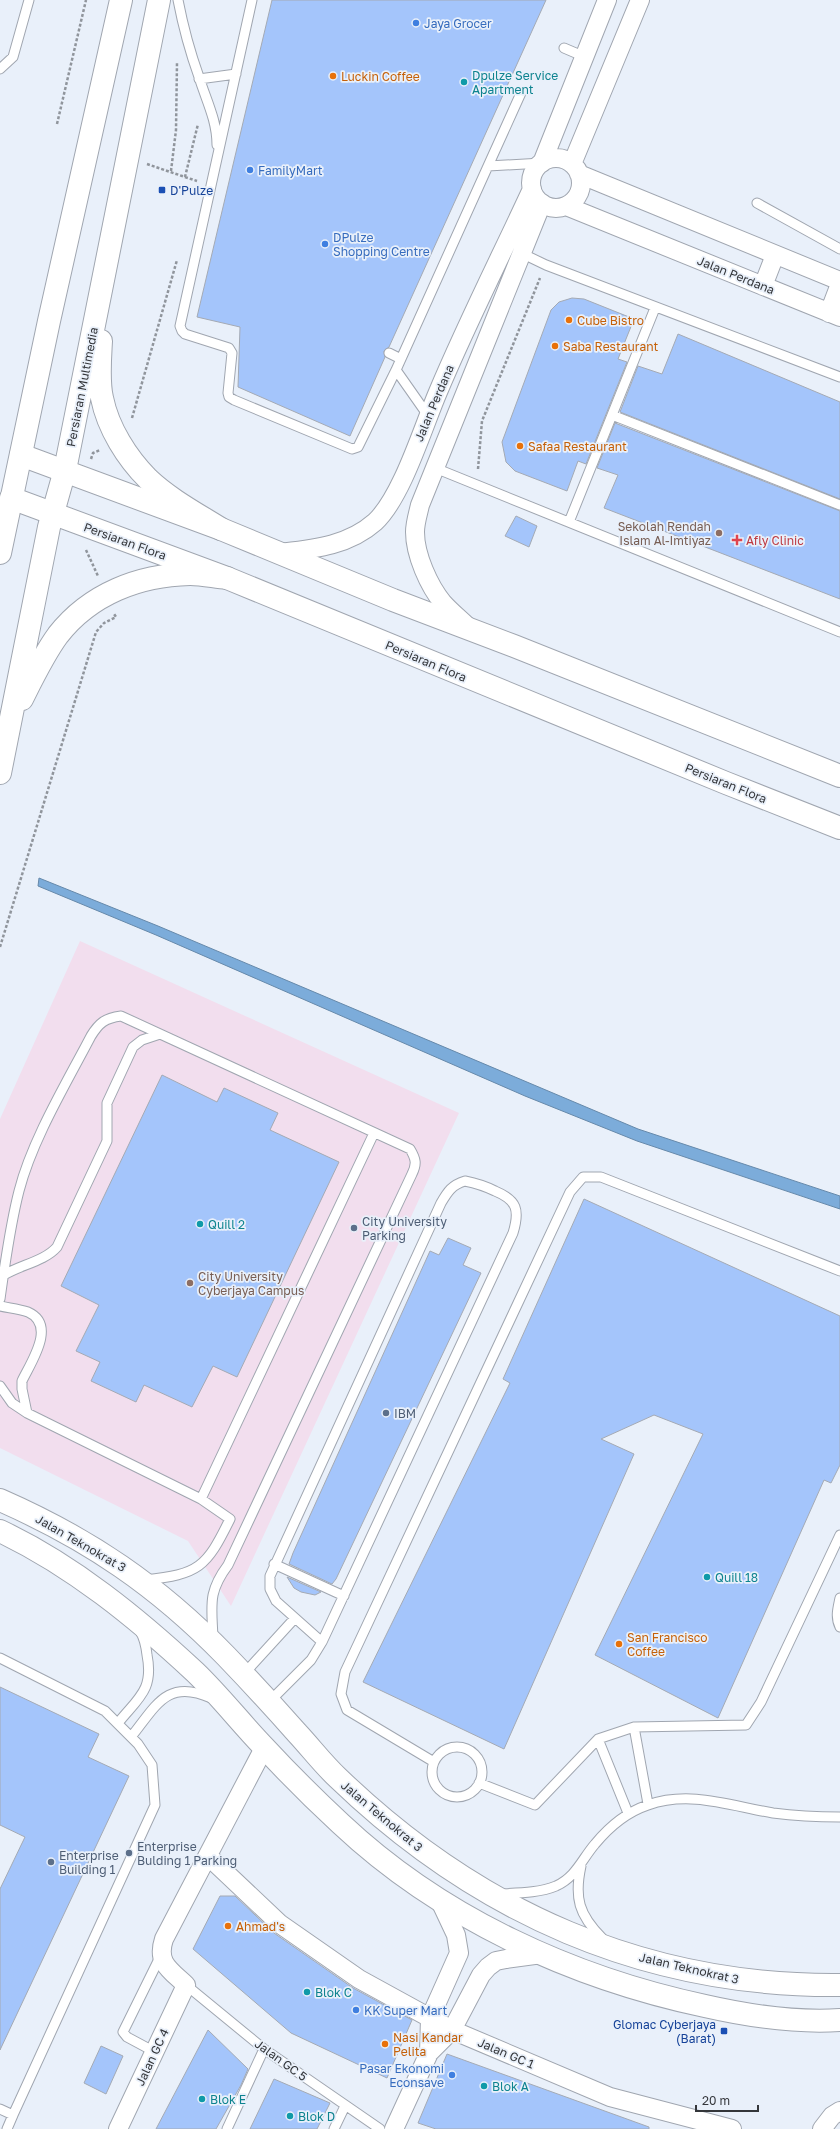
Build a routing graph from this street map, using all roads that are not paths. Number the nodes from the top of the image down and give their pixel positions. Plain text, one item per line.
1 (29, 0) edge
2 (121, 0) edge
3 (160, 0) edge
4 (178, 0) edge
5 (252, 0) edge
6 (606, 0) edge
7 (640, 0) edge
8 (564, 48) dead end
9 (585, 57) junction
10 (0, 69) edge
11 (236, 74) junction
12 (199, 79) junction
13 (521, 94) dead end
14 (216, 163) junction
15 (542, 163) junction
16 (488, 166) junction
17 (576, 169) junction
18 (532, 189) junction
19 (542, 203) junction
20 (757, 203) dead end
21 (566, 206) junction
22 (840, 249) edge
23 (521, 253) junction
24 (775, 255) junction
25 (104, 274) junction
26 (840, 281) edge
27 (840, 284) edge
28 (763, 286) junction
29 (655, 308) junction
30 (835, 315) edge
31 (389, 354) dead end
32 (401, 359) junction
33 (396, 370) junction
34 (840, 377) edge
35 (612, 415) junction
36 (429, 416) junction
37 (21, 455) junction
38 (435, 468) junction
39 (75, 474) junction
40 (11, 498) junction
41 (840, 505) edge
42 (52, 515) junction
43 (569, 522) junction
44 (221, 529) junction
45 (0, 553) edge
46 (279, 553) junction
47 (227, 578) junction
48 (470, 629) junction
49 (840, 632) edge
50 (10, 725) junction
51 (0, 773) edge
52 (840, 776) edge
53 (840, 828) edge
54 (160, 1034) junction
55 (374, 1132) junction
56 (840, 1271) edge
57 (4, 1275) junction
58 (0, 1299) edge
59 (0, 1306) edge
60 (0, 1386) edge
61 (27, 1413) junction
62 (201, 1499) junction
63 (0, 1500) edge
64 (230, 1519) junction
65 (246, 1526) junction
66 (0, 1531) edge
67 (840, 1535) edge
68 (274, 1564) junction
69 (143, 1581) junction
70 (344, 1596) junction
71 (840, 1598) edge
72 (132, 1617) junction
73 (295, 1618) junction
74 (840, 1627) edge
75 (322, 1642) junction
76 (213, 1644) junction
77 (0, 1658) edge
78 (243, 1675) junction
79 (269, 1702) junction
80 (225, 1705) junction
81 (118, 1723) junction
82 (634, 1727) junction
83 (131, 1737) junction
84 (598, 1739) junction
85 (264, 1748) junction
86 (434, 1762) junction
87 (479, 1783) junction
88 (648, 1804) junction
89 (628, 1813) junction
90 (840, 1817) edge
91 (208, 1856) junction
92 (581, 1865) junction
93 (488, 1894) junction
94 (440, 1901) junction
95 (618, 1950) junction
96 (542, 1954) junction
97 (161, 1955) junction
98 (186, 1985) junction
99 (840, 1985) edge
100 (430, 2018) junction
101 (840, 2020) edge
102 (452, 2030) junction
103 (264, 2048) junction
104 (155, 2052) junction
105 (429, 2053) junction
106 (345, 2106) junction
107 (0, 2108) edge
108 (840, 2111) edge
109 (13, 2115) junction
110 (725, 2128) edge
111 (7, 2129) edge
112 (118, 2129) edge
113 (227, 2129) edge
114 (334, 2129) edge
115 (380, 2129) edge
116 (394, 2129) edge
117 (822, 2129) edge

1 - 10 lane
2 - 37 main road
3 - 25 main road, Persiaran Multimedia
4 - 12 lane
5 - 11 lane
6 - 9 street, Jalan Perdana
7 - 17 street
8 - 9 lane
9 - 15 street, Jalan Perdana
11 - 12 lane
11 - 14 lane
12 - 14 lane
13 - 16 lane
14 - 33 lane
15 - 16 lane
15 - 17 street
15 - 18 street, Jalan Perdana
16 - 32 lane
17 - 21 street
17 - 24 street
18 - 19 street
18 - 36 street, Jalan Perdana
19 - 21 street, Jalan Perdana
19 - 23 street, Jalan Perdana
20 - 22 lane
21 - 28 street, Jalan Perdana
23 - 29 lane
23 - 38 street, Jalan Perdana
24 - 26 street
24 - 28 street
25 - 39 main road, Persiaran Multimedia
25 - 44 main road
27 - 30 street
28 - 30 street, Jalan Perdana
29 - 34 lane
29 - 35 lane
31 - 32 lane
32 - 33 lane
33 - 36 lane
35 - 41 lane
35 - 43 lane
36 - 46 street, Jalan Perdana
37 - 39 main road
37 - 40 main road
38 - 43 lane
38 - 48 street, Jalan Perdana
39 - 42 main road, Persiaran Multimedia
39 - 44 main road
40 - 42 main road, Persiaran Flora
40 - 45 main road
42 - 47 main road, Persiaran Flora
42 - 50 main road, Persiaran Multimedia
43 - 49 lane
44 - 46 main road
46 - 48 main road
47 - 50 main road
47 - 53 main road, Persiaran Flora
48 - 52 main road
50 - 51 main road, Persiaran Multimedia
54 - 55 lane
54 - 57 lane
54 - 57 lane
55 - 62 lane
55 - 65 lane
56 - 86 lane
57 - 58 lane
59 - 61 lane
60 - 61 lane
61 - 62 lane
62 - 64 lane
63 - 69 main road, Jalan Teknokrat 3
64 - 65 lane
64 - 69 lane
65 - 76 lane
66 - 72 main road
67 - 82 lane
68 - 70 lane
68 - 70 lane
68 - 73 lane
69 - 76 main road, Jalan Teknokrat 3
70 - 75 lane
71 - 74 lane
72 - 80 main road
72 - 81 lane
73 - 75 lane
73 - 78 lane
75 - 79 lane
76 - 78 main road, Jalan Teknokrat 3
77 - 81 lane
78 - 79 main road, Jalan Teknokrat 3
79 - 93 main road, Jalan Teknokrat 3
80 - 83 lane
80 - 85 main road
81 - 83 lane
82 - 84 lane
82 - 88 lane
83 - 109 lane
84 - 87 lane
84 - 89 lane
85 - 91 street
85 - 94 main road
86 - 87 lane
86 - 87 lane
88 - 89 lane
88 - 90 lane
89 - 92 lane
91 - 97 street
91 - 100 street, Jalan GC 1
92 - 93 lane
92 - 95 lane
93 - 95 main road, Jalan Teknokrat 3
94 - 96 main road
94 - 100 street
95 - 99 main road, Jalan Teknokrat 3
96 - 101 main road
96 - 102 street
97 - 98 street
97 - 104 lane
98 - 103 lane, Jalan GC 5
98 - 104 street, Jalan GC 4
100 - 102 street, Jalan GC 1
100 - 105 street
102 - 105 street
102 - 110 street, Jalan GC 1
103 - 106 lane, Jalan GC 5
103 - 113 lane
104 - 112 street, Jalan GC 4
105 - 116 street
106 - 114 lane
106 - 115 lane, Jalan GC 5
107 - 109 lane
108 - 117 street
109 - 111 lane

